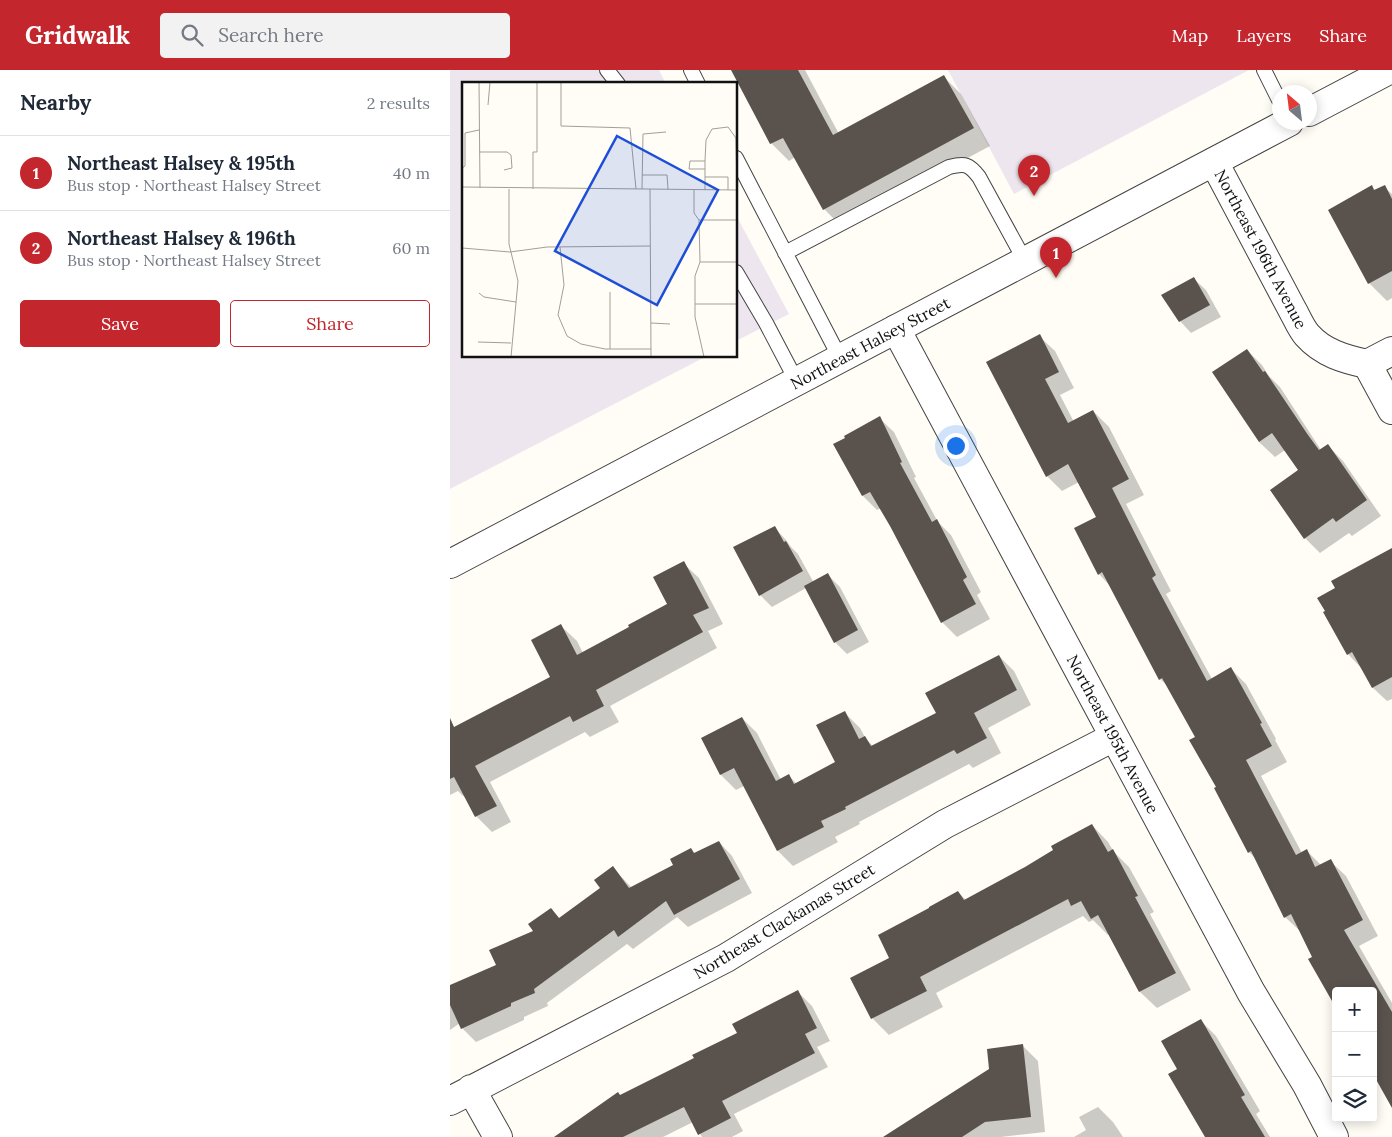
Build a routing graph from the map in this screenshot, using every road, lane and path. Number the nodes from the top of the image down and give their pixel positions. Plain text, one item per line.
1 (607, 70) edge
2 (691, 70) edge
3 (1264, 70) edge
4 (1389, 70) edge
5 (616, 82) edge
6 (697, 82) edge
7 (1272, 85) edge
8 (1317, 108) edge
9 (1275, 130) edge
10 (738, 162) edge
11 (1214, 162) junction
12 (786, 253) junction
13 (1025, 261) junction
14 (738, 275) edge
15 (896, 329) junction
16 (1392, 350) edge
17 (840, 358) junction
18 (1367, 364) junction
19 (796, 382) junction
20 (1392, 410) edge
21 (450, 564) edge
22 (1114, 737) junction
23 (460, 1095) edge
24 (498, 1137) edge
25 (1334, 1137) edge

1 - 5 lane
2 - 6 lane
3 - 7 lane
4 - 8 street
9 - 11 street, Northeast Halsey Street
10 - 12 lane
11 - 13 street, Northeast Halsey Street
11 - 18 street, Northeast 196th Avenue
12 - 13 lane
12 - 17 lane
13 - 15 street, Northeast Halsey Street
14 - 19 lane
15 - 17 street, Northeast Halsey Street
15 - 22 street, Northeast 195th Avenue
16 - 18 street
17 - 19 street, Northeast Halsey Street
18 - 20 street
19 - 21 street, Northeast Halsey Street
22 - 23 street, Northeast Clackamas Street
22 - 25 street, Northeast 195th Avenue
23 - 24 street

